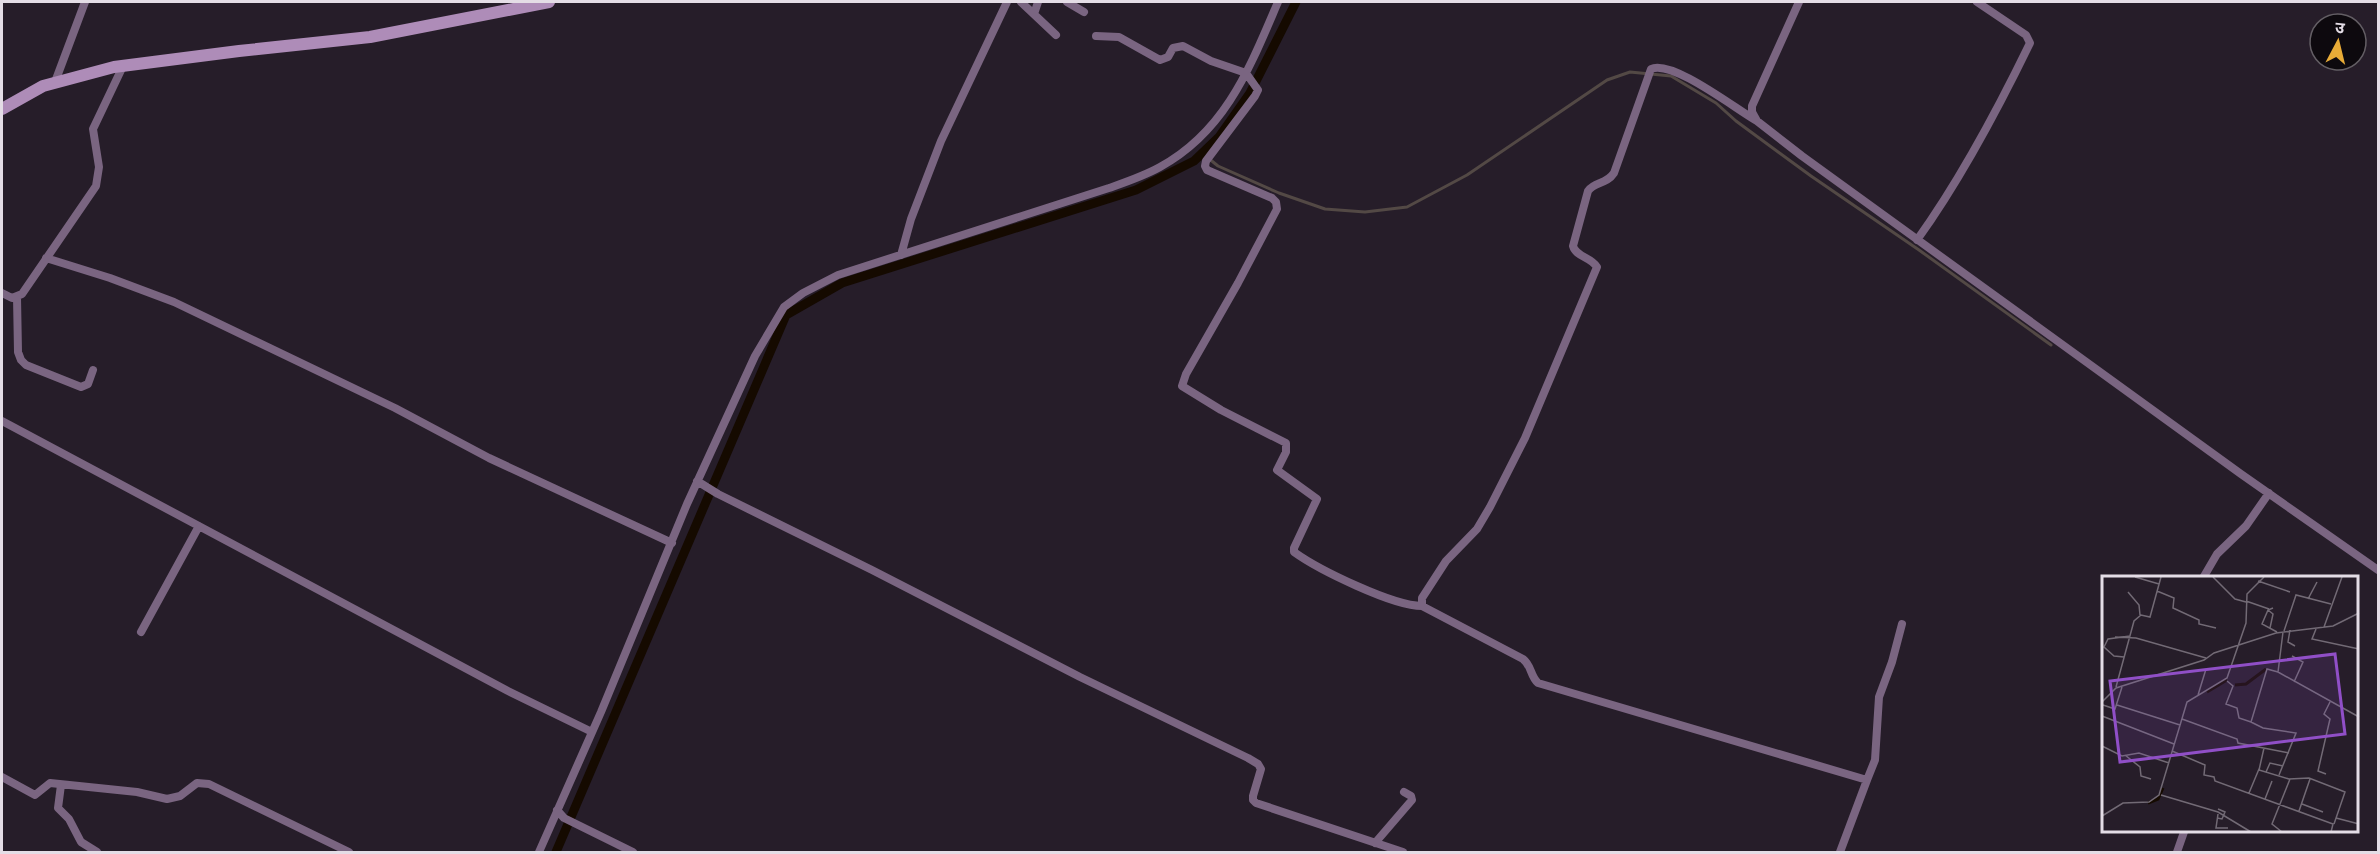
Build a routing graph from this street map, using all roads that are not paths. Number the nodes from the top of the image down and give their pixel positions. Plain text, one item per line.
1 (85, 2) edge
2 (549, 2) edge
3 (1007, 2) edge
4 (1021, 2) edge
5 (1038, 2) edge
6 (1067, 2) edge
7 (1278, 2) edge
8 (1799, 2) edge
9 (1977, 2) edge
10 (1084, 12) dead end
11 (1034, 14) junction
12 (1056, 35) dead end
13 (1096, 36) dead end
14 (123, 66) junction
15 (1248, 76) junction
16 (56, 82) junction
17 (2, 109) edge
18 (1757, 121) junction
19 (1917, 240) junction
20 (901, 255) junction
21 (46, 258) junction
22 (2, 293) edge
23 (17, 297) junction
24 (93, 370) dead end
25 (2, 422) edge
26 (697, 481) junction
27 (2266, 497) junction
28 (199, 526) junction
29 (672, 543) junction
30 (2379, 570) edge
31 (2204, 576) edge
32 (1422, 606) junction
33 (1902, 624) dead end
34 (141, 632) dead end
35 (592, 732) junction
36 (2, 777) edge
37 (1867, 780) junction
38 (61, 785) junction
39 (1404, 792) dead end
40 (557, 810) junction
41 (2183, 833) edge
42 (1375, 843) junction
43 (85, 850) edge
44 (97, 852) edge
45 (349, 852) edge
46 (539, 852) edge
47 (633, 852) edge
48 (1403, 852) edge
49 (1840, 852) edge
50 (2177, 852) edge

1 - 16 street
2 - 14 main road
3 - 20 street
4 - 11 street
5 - 11 street
6 - 10 street
7 - 15 street
8 - 18 street
9 - 19 street
11 - 12 street
13 - 15 street
14 - 16 main road
14 - 21 street
15 - 20 street
15 - 32 street
16 - 17 main road
18 - 19 street
18 - 32 street
19 - 27 street
20 - 26 street
21 - 23 street
21 - 29 street
22 - 23 street
23 - 24 street
25 - 28 street
26 - 29 street
26 - 42 street
27 - 30 street
27 - 31 street
28 - 34 street
28 - 35 street
29 - 35 street
32 - 37 street
33 - 37 street
35 - 40 street
36 - 38 street
37 - 49 street
38 - 43 street
38 - 45 street
39 - 42 street
40 - 46 street
40 - 47 street
41 - 50 street
42 - 48 street
43 - 44 street

